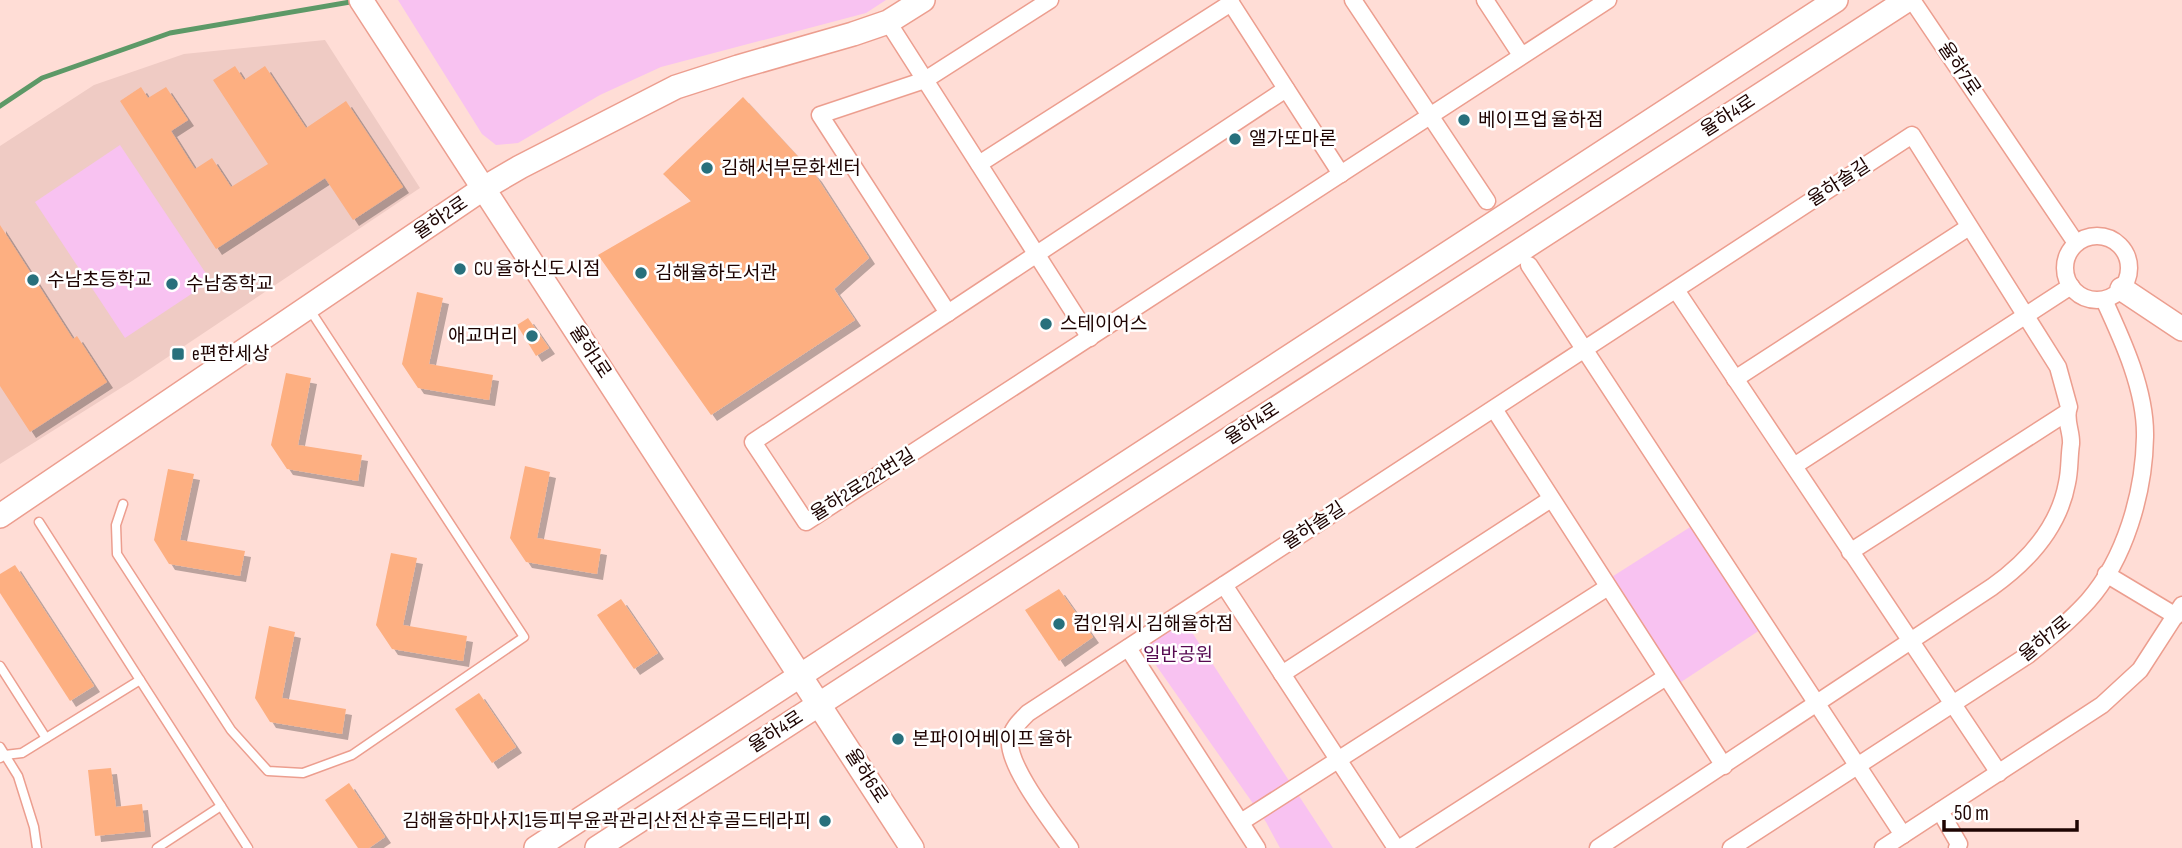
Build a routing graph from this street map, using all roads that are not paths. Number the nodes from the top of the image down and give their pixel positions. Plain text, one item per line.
1 (360, 0) edge
2 (923, 0) edge
3 (1050, 0) edge
4 (1353, 0) edge
5 (1485, 0) edge
6 (1608, 0) edge
7 (1836, 0) edge
8 (1909, 0) edge
9 (1230, 1) edge
10 (888, 22) junction
11 (1521, 55) junction
12 (925, 80) junction
13 (1286, 89) junction
14 (1431, 116) junction
15 (979, 164) junction
16 (1342, 174) junction
17 (484, 188) junction
18 (1487, 201) dead end
19 (1969, 227) junction
20 (2076, 243) junction
21 (1037, 254) junction
22 (1529, 265) dead end
23 (2071, 286) junction
24 (1676, 290) junction
25 (2113, 294) junction
26 (308, 308) junction
27 (948, 313) junction
28 (2025, 316) junction
29 (2182, 329) edge
30 (1090, 338) junction
31 (1584, 349) junction
32 (1735, 379) junction
33 (1493, 409) junction
34 (2066, 413) junction
35 (1794, 466) junction
36 (1551, 499) junction
37 (123, 504) dead end
38 (0, 516) edge
39 (39, 522) dead end
40 (1850, 552) junction
41 (2106, 574) junction
42 (1224, 585) junction
43 (1608, 587) junction
44 (2179, 611) edge
45 (1911, 641) junction
46 (1128, 648) junction
47 (0, 666) edge
48 (1282, 674) junction
49 (800, 676) junction
50 (1666, 677) junction
51 (139, 680) junction
52 (819, 704) junction
53 (1817, 704) junction
54 (1952, 704) junction
55 (46, 738) junction
56 (2, 753) edge
57 (1339, 760) junction
58 (1724, 766) junction
59 (1857, 766) junction
60 (1998, 773) junction
61 (221, 806) junction
62 (1940, 811) junction
63 (1241, 822) junction
64 (1903, 835) junction
65 (37, 848) edge
66 (157, 848) edge
67 (248, 848) edge
68 (536, 848) edge
69 (597, 848) edge
70 (912, 848) edge
71 (1070, 848) edge
72 (1257, 848) edge
73 (1398, 848) edge
74 (1598, 848) edge
75 (1731, 848) edge
76 (1883, 848) edge
77 (1957, 848) edge

1 - 17 main road, 율하1로
2 - 10 main road, 율하2로
3 - 12 street
4 - 14 street
5 - 11 street
6 - 11 street, 율하2로222번길
7 - 49 main road, 율하4로
8 - 20 street, 율하7로
8 - 52 main road, 율하4로
9 - 13 street
9 - 15 street
10 - 12 street
10 - 17 main road, 율하2로
11 - 14 street, 율하2로222번길
12 - 15 street
12 - 27 street
13 - 16 street
13 - 21 street, 율하2로222번길
14 - 16 street, 율하2로222번길
14 - 18 street
15 - 21 street
16 - 30 street, 율하2로222번길
17 - 26 main road, 율하2로
17 - 49 main road, 율하1로
19 - 24 street, 율하솔길
19 - 28 street, 율하솔길
19 - 32 street
20 - 23 street
20 - 25 street
21 - 27 street, 율하2로222번길
21 - 30 street
22 - 31 street
23 - 25 street
23 - 28 street
24 - 31 street, 율하솔길
24 - 32 street
25 - 29 main road
25 - 41 street, 율하7로
26 - 37 lane
26 - 38 main road, 율하2로
27 - 30 street, 율하2로222번길
28 - 34 street, 율하솔길
28 - 35 street
31 - 33 street, 율하솔길
31 - 53 street
32 - 35 street
33 - 36 street
33 - 42 street, 율하솔길
34 - 40 street
34 - 45 street, 율하솔길
35 - 40 street
36 - 43 street
36 - 48 street
39 - 51 lane
40 - 45 street
41 - 44 street
41 - 54 street, 율하7로
42 - 46 street, 율하솔길
42 - 48 street
43 - 50 street
43 - 57 street
44 - 60 street
45 - 53 street, 율하솔길
45 - 54 street
46 - 63 street
46 - 71 street, 율하솔길
47 - 55 lane
48 - 57 street
49 - 52 main road, 율하1로
49 - 68 main road, 율하4로
50 - 58 street
50 - 73 street
51 - 55 lane
51 - 61 lane
52 - 69 main road, 율하4로
52 - 70 main road, 율하6로
53 - 58 street, 율하솔길
53 - 59 street
54 - 59 street, 율하7로
54 - 60 street
55 - 56 lane
56 - 65 lane
57 - 63 street
57 - 73 street
58 - 74 street, 율하솔길
59 - 64 street
59 - 75 street, 율하7로
60 - 62 street
61 - 66 lane
61 - 67 lane
62 - 64 street
62 - 77 street
63 - 72 street
64 - 76 street

